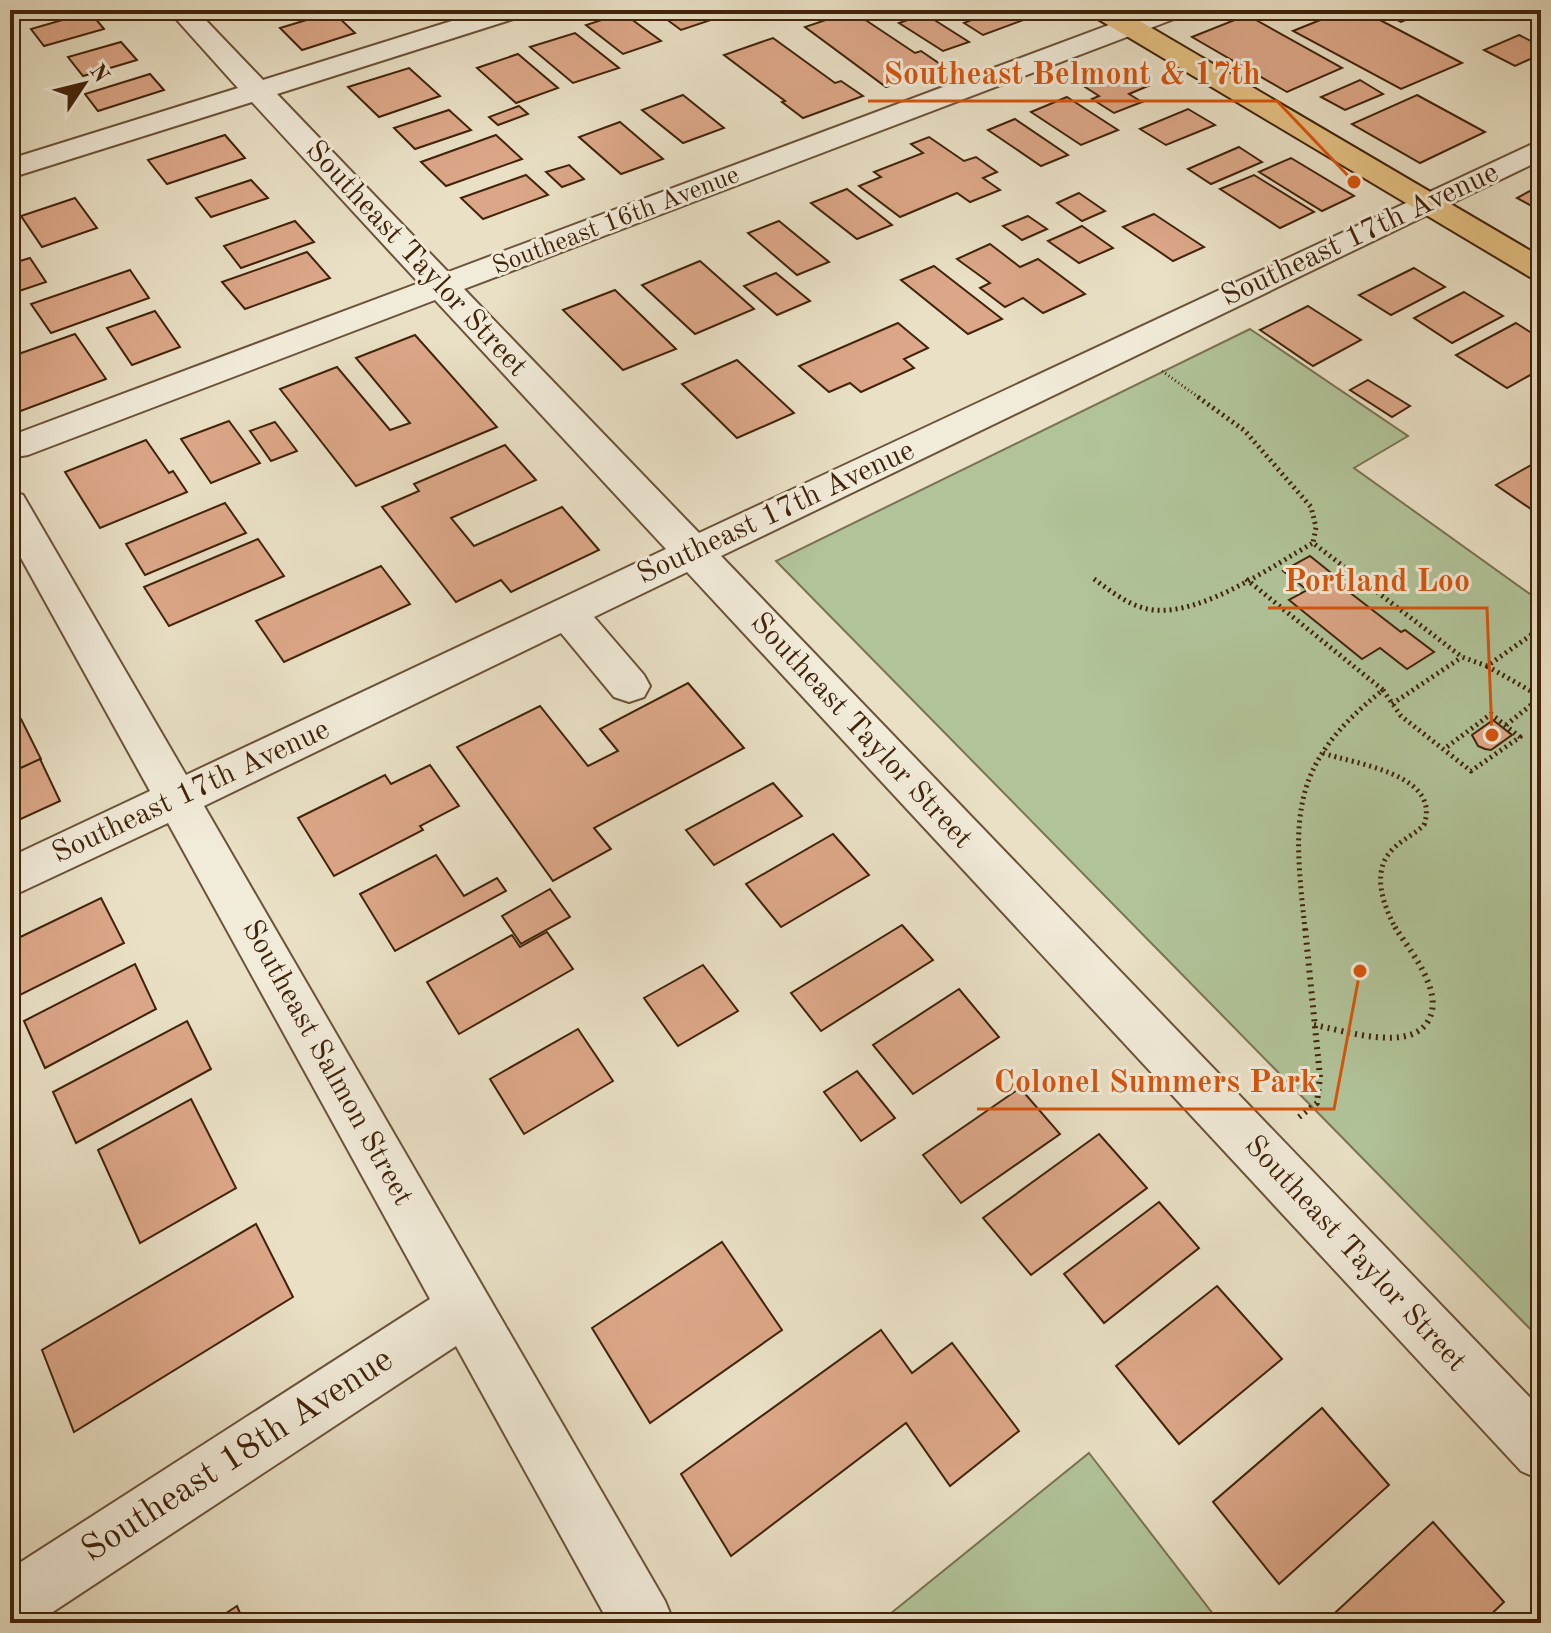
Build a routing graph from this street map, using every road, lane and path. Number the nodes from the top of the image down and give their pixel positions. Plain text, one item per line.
1 (181, 10) edge
2 (514, 10) edge
3 (1102, 10) edge
4 (1173, 10) edge
5 (1130, 26) junction
6 (258, 91) junction
7 (1541, 149) edge
8 (10, 169) edge
9 (1428, 203) junction
10 (1541, 270) edge
11 (442, 287) junction
12 (1132, 344) junction
13 (12, 450) edge
14 (10, 504) edge
15 (1313, 543) junction
16 (693, 553) junction
17 (1094, 579) dead end
18 (1246, 579) junction
19 (567, 613) junction
20 (1541, 628) edge
21 (1462, 657) junction
22 (1487, 666) junction
23 (629, 686) dead end
24 (1383, 690) junction
25 (1541, 697) edge
26 (1392, 704) junction
27 (1506, 725) junction
28 (1444, 749) junction
29 (1323, 753) junction
30 (178, 798) junction
31 (10, 878) edge
32 (1314, 1025) junction
33 (1258, 1151) junction
34 (466, 1308) junction
35 (1541, 1451) edge
36 (10, 1604) edge
37 (643, 1623) edge

1 - 6 street, Southeast Taylor Street
2 - 6 street
3 - 5 main road
4 - 5 street, Southeast 16th Avenue
5 - 9 main road
5 - 11 street, Southeast 16th Avenue
6 - 8 street
6 - 11 street, Southeast Taylor Street
7 - 9 street, Southeast 17th Avenue
9 - 10 main road
9 - 12 street, Southeast 17th Avenue
11 - 13 street, Southeast 16th Avenue
11 - 16 street, Southeast Taylor Street
12 - 15 path
12 - 16 street, Southeast 17th Avenue
14 - 30 street, Southeast Salmon Street
15 - 18 path
15 - 21 path
16 - 19 street, Southeast 17th Avenue
16 - 33 street, Southeast Taylor Street
17 - 18 path
18 - 24 path
19 - 23 street
19 - 30 street, Southeast 17th Avenue
20 - 22 path
21 - 22 path
21 - 26 path
22 - 25 path
24 - 26 path
24 - 29 path
25 - 27 path
26 - 28 path
27 - 28 path
27 - 28 path
29 - 32 path
29 - 32 path
30 - 31 street, Southeast 17th Avenue
30 - 34 street, Southeast Salmon Street
32 - 33 path
33 - 35 street, Southeast Taylor Street
34 - 36 street, Southeast 18th Avenue
34 - 37 street, Southeast Salmon Street

